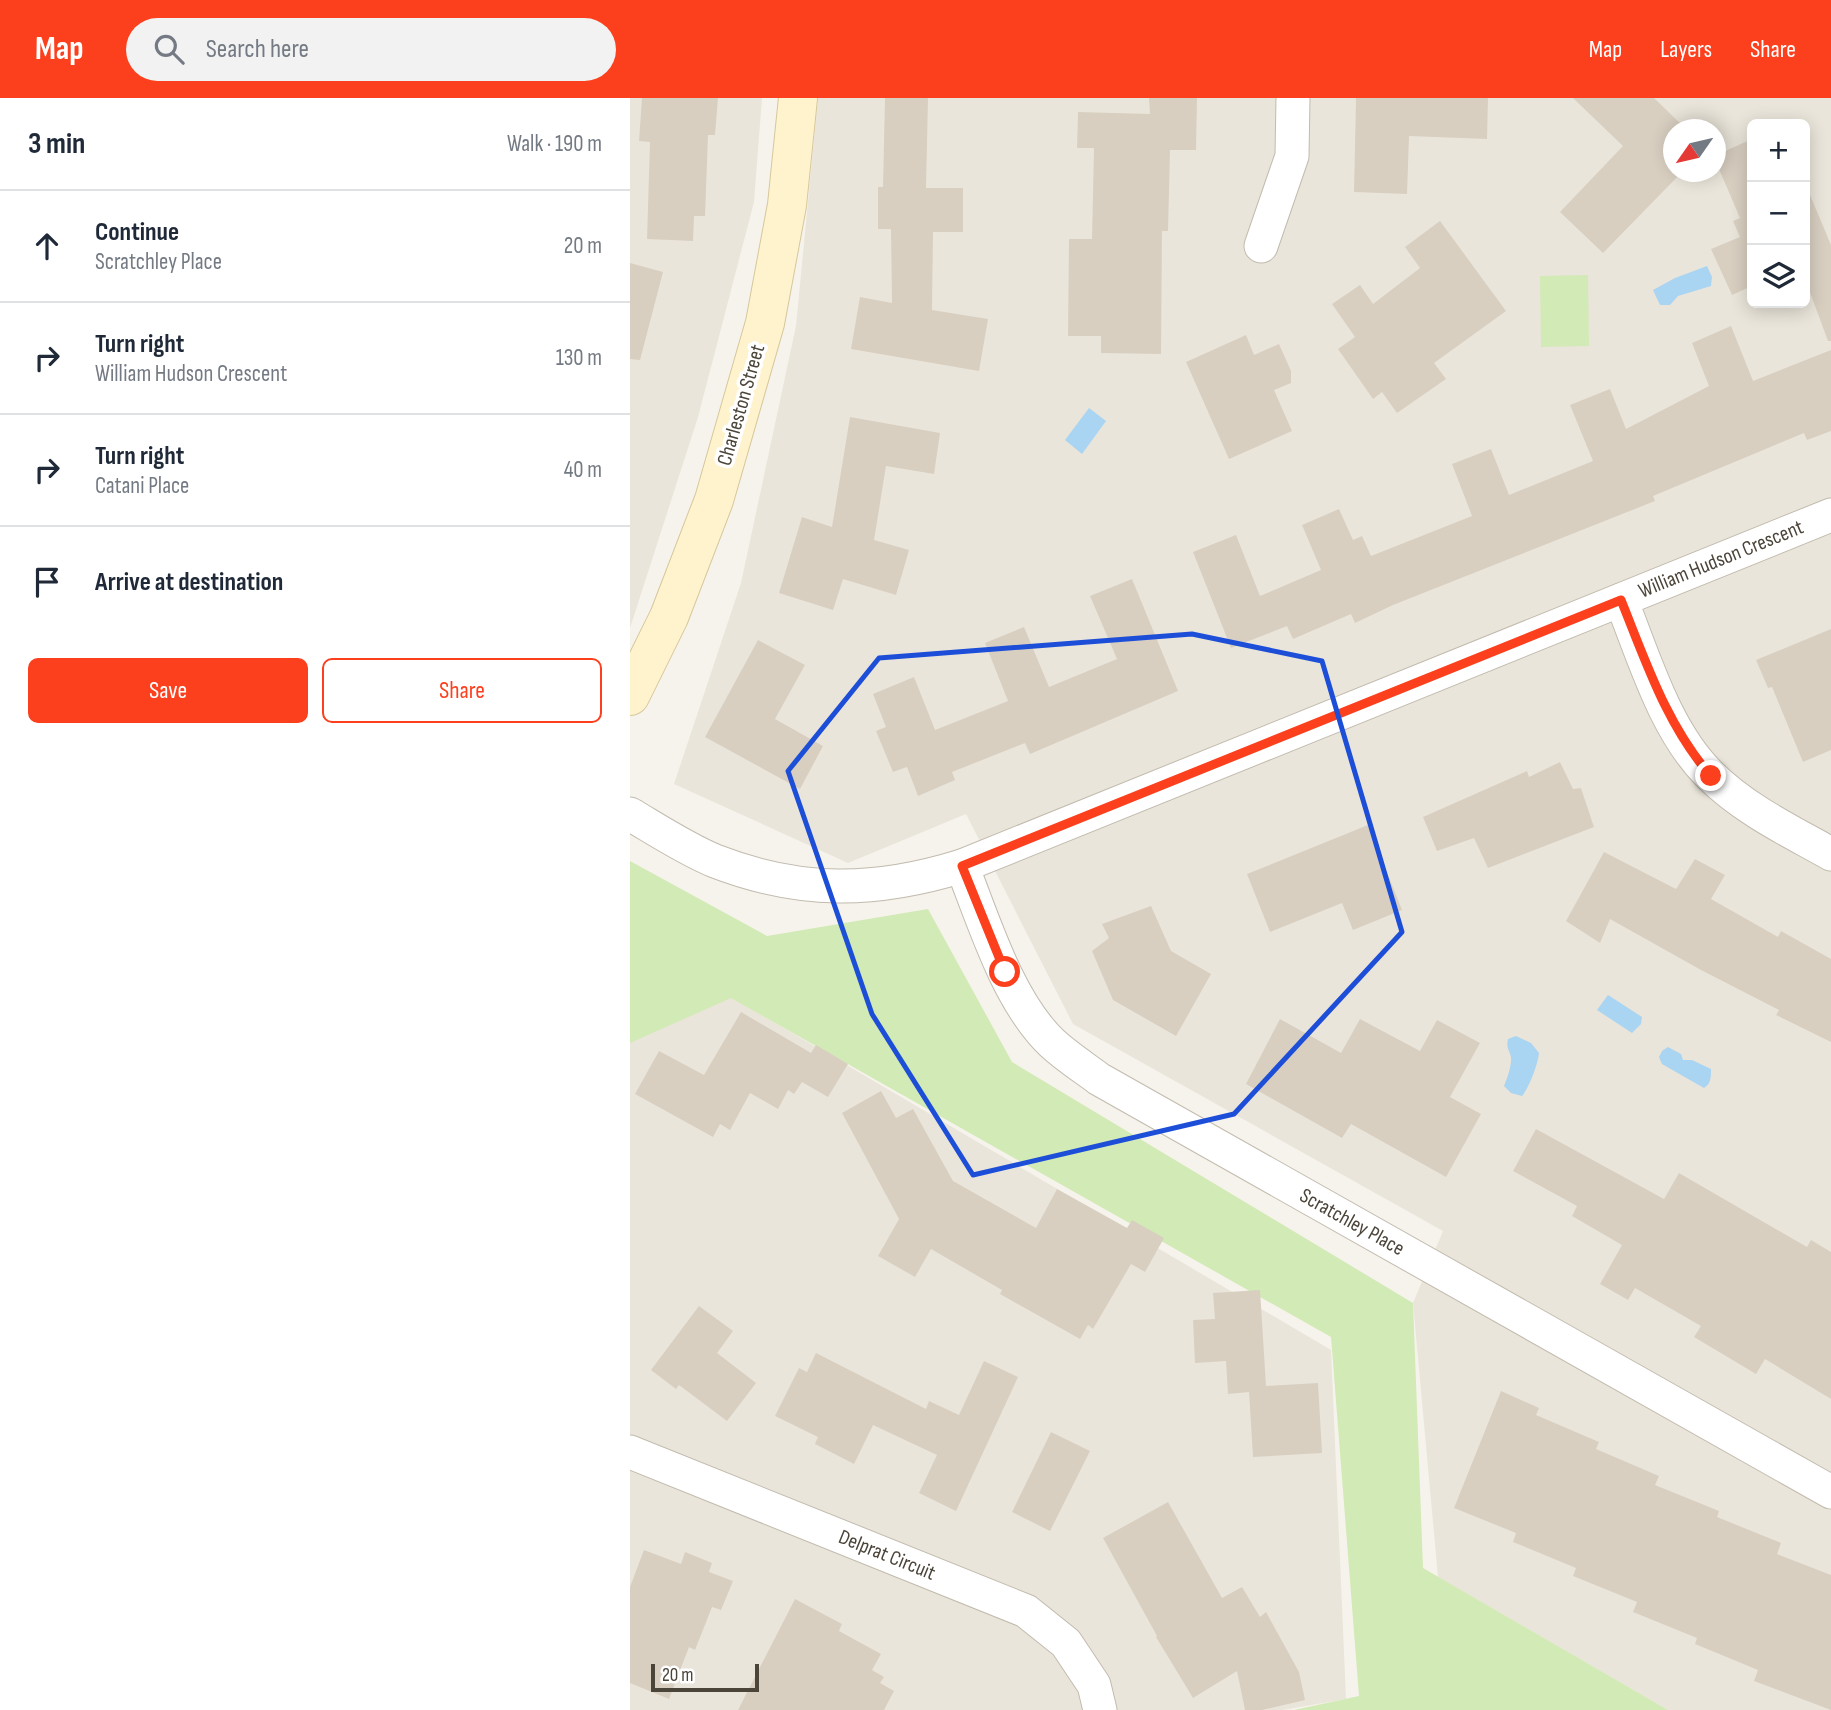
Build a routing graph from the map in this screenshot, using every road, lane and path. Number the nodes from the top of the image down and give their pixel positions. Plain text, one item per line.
1 (798, 98) edge
2 (1293, 98) edge
3 (1261, 246) dead end
4 (1831, 515) edge
5 (1621, 600) junction
6 (630, 696) edge
7 (630, 814) edge
8 (1831, 854) edge
9 (962, 866) junction
10 (630, 1452) edge
11 (1831, 1492) edge
12 (1100, 1710) edge

1 - 6 street, Charleston Street
2 - 3 street
4 - 5 street, William Hudson Crescent
5 - 8 street
5 - 9 street, William Hudson Crescent
7 - 9 street, William Hudson Crescent
9 - 11 street, Scratchley Place
10 - 12 street, Delprat Circuit

